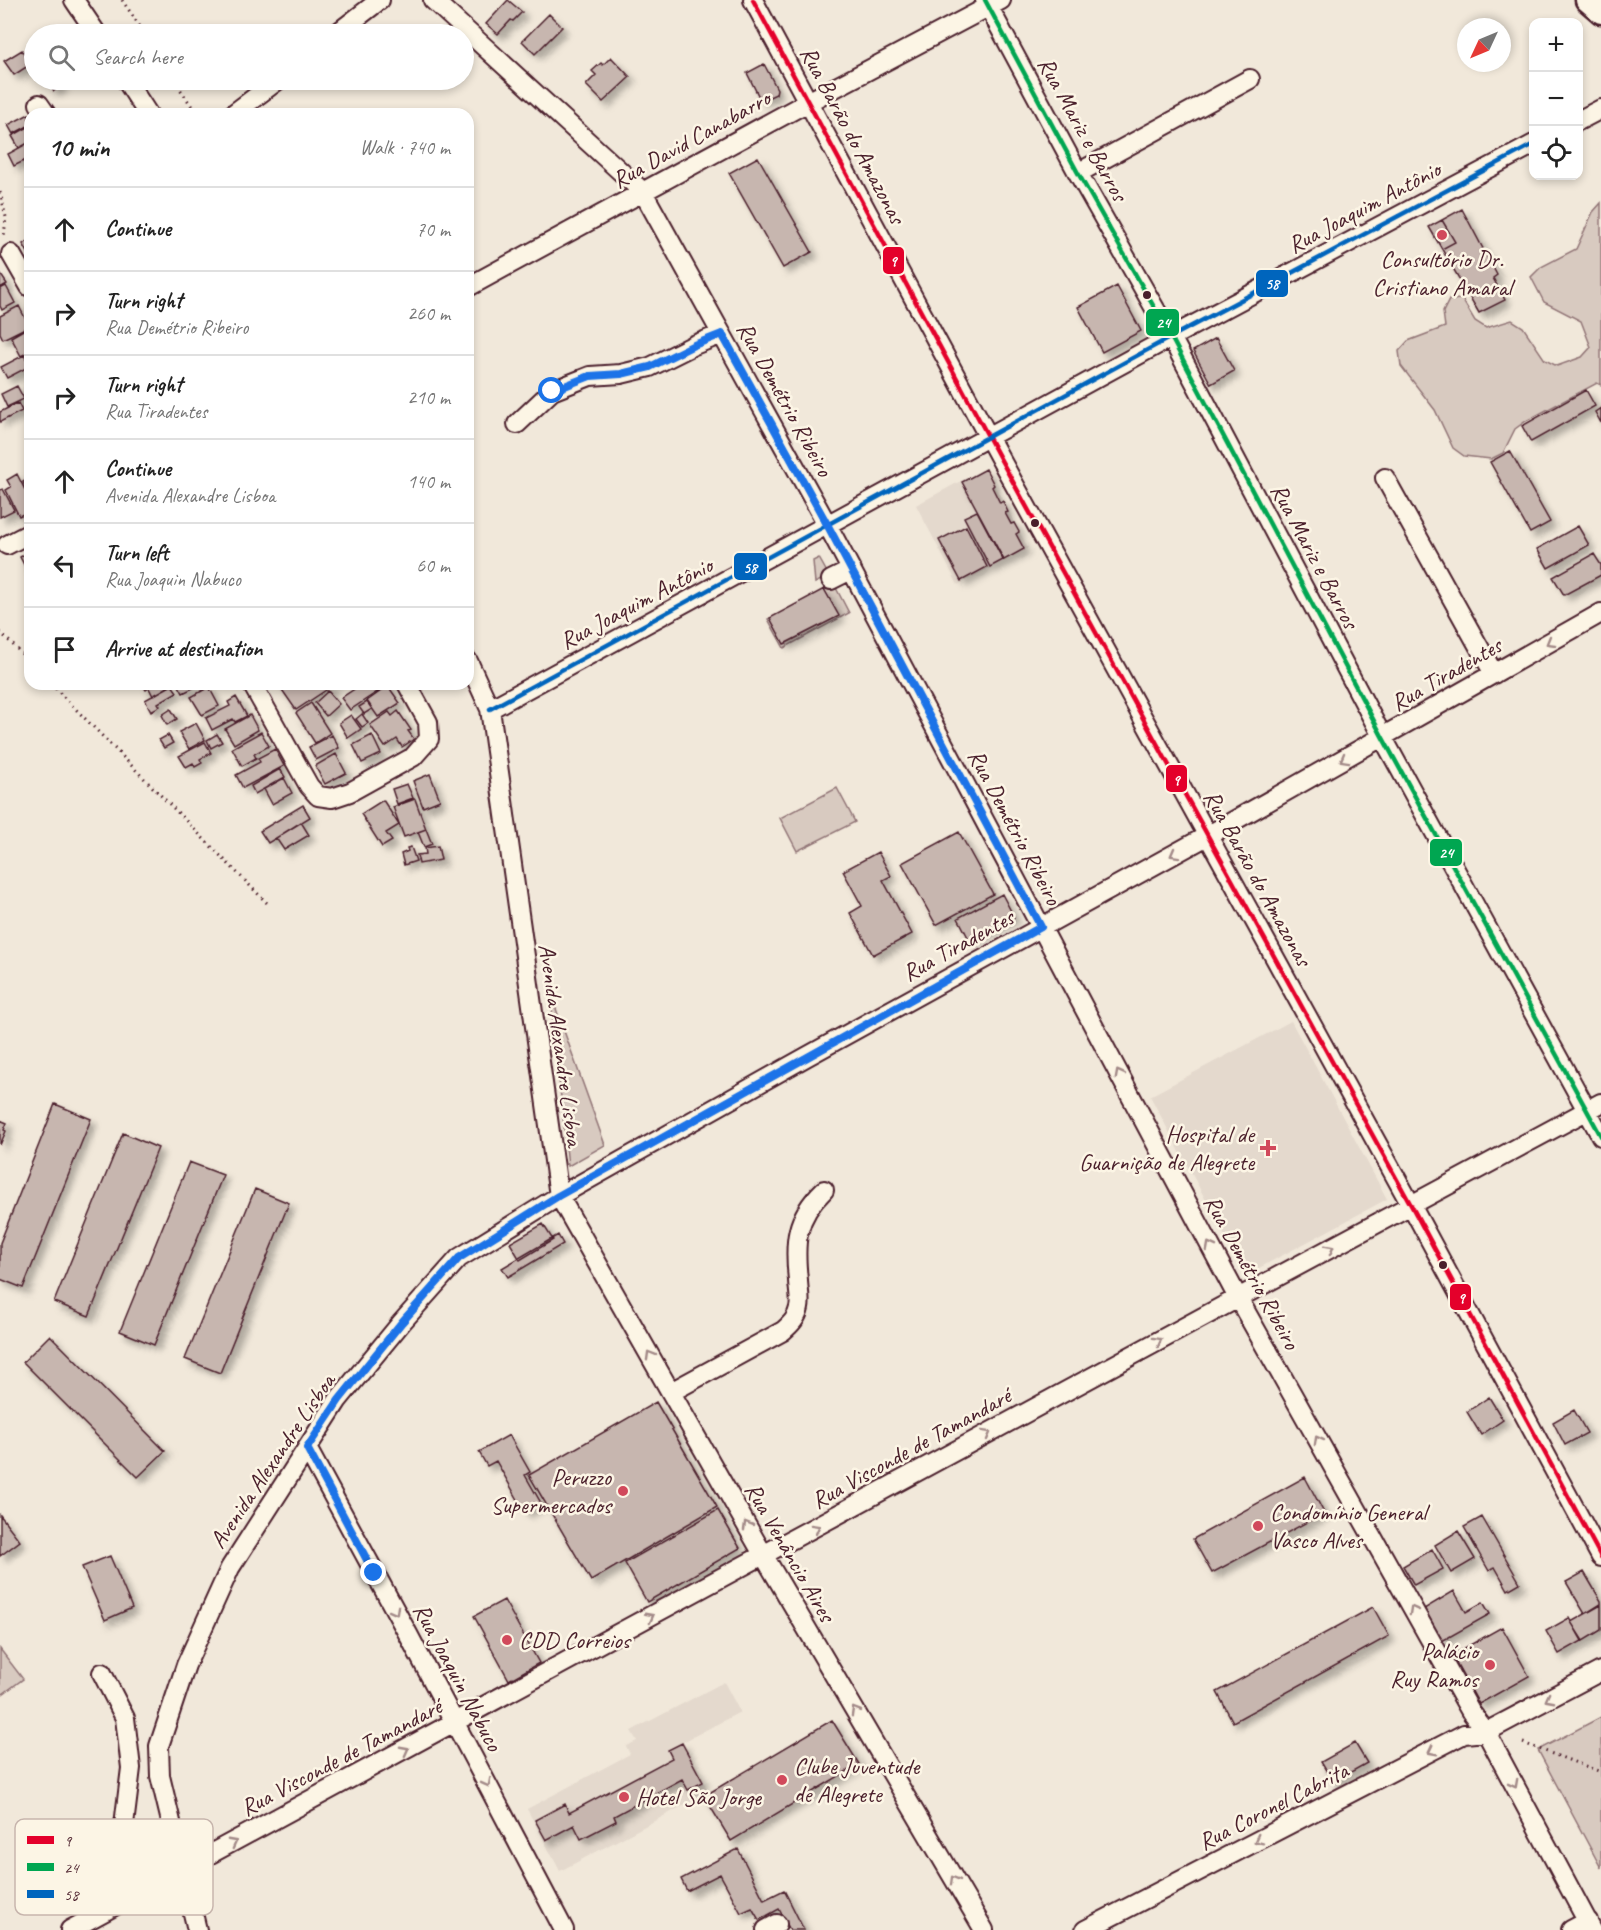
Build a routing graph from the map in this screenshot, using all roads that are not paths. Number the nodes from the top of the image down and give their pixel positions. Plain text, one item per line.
1 (74, 0) edge
2 (380, 0) edge
3 (433, 0) edge
4 (753, 0) edge
5 (1587, 0) edge
6 (991, 2) edge
7 (1601, 12) edge
8 (90, 24) edge
9 (349, 24) edge
10 (459, 24) edge
11 (474, 37) edge
12 (1250, 79) dead end
13 (132, 90) edge
14 (265, 90) edge
15 (808, 102) junction
16 (144, 108) edge
17 (241, 108) edge
18 (1601, 109) edge
19 (1583, 118) edge
20 (1529, 146) edge
21 (1078, 173) junction
22 (643, 192) junction
23 (6, 249) edge
24 (24, 278) edge
25 (474, 283) edge
26 (722, 334) junction
27 (1172, 337) junction
28 (517, 424) dead end
29 (988, 437) junction
30 (1385, 478) dead end
31 (828, 526) junction
32 (24, 536) edge
33 (7, 545) dead end
34 (851, 570) junction
35 (831, 580) dead end
36 (1601, 613) edge
37 (474, 674) edge
38 (1494, 675) junction
39 (255, 690) edge
40 (410, 690) edge
41 (490, 709) junction
42 (1383, 738) junction
43 (1207, 836) junction
44 (1041, 927) junction
45 (1594, 1107) edge
46 (1601, 1136) edge
47 (824, 1190) dead end
48 (558, 1196) junction
49 (1412, 1205) junction
50 (1238, 1298) junction
51 (671, 1392) junction
52 (307, 1448) junction
53 (764, 1556) junction
54 (1601, 1557) edge
55 (1601, 1671) edge
56 (102, 1673) dead end
57 (455, 1723) junction
58 (1486, 1732) junction
59 (125, 1819) edge
60 (170, 1819) edge
61 (213, 1853) edge
62 (98, 1915) edge
63 (193, 1915) edge
64 (1590, 1926) edge
65 (70, 1930) edge
66 (197, 1930) edge
67 (564, 1930) edge
68 (984, 1930) edge
69 (1085, 1930) edge
70 (1571, 1930) edge

1 - 8 street
2 - 9 street
3 - 10 street, Rua Demétrio Ribeiro
4 - 15 street, Rua Barão do Amazonas
5 - 7 main road
6 - 15 street, Rua David Canabarro
6 - 21 street, Rua Mariz e Barros
11 - 22 street, Rua Demétrio Ribeiro
12 - 21 street
13 - 16 street
14 - 17 street
15 - 22 street, Rua David Canabarro
15 - 29 street, Rua Barão do Amazonas
18 - 19 street
20 - 27 street, Rua Joaquim Antônio
21 - 27 street, Rua Mariz e Barros
22 - 25 street, Rua David Canabarro
22 - 26 street, Rua Demétrio Ribeiro
23 - 24 street
26 - 28 street
26 - 31 street, Rua Demétrio Ribeiro
27 - 29 street, Rua Joaquim Antônio
27 - 42 street, Rua Mariz e Barros
29 - 31 street, Rua Joaquim Antônio
29 - 43 street, Rua Barão do Amazonas
30 - 38 street
31 - 34 street, Rua Demétrio Ribeiro
31 - 41 street, Rua Joaquim Antônio
32 - 33 street
34 - 35 street
34 - 44 street, Rua Demétrio Ribeiro
36 -> 38 street, Rua Tiradentes
37 - 41 street, Avenida Alexandre Lisboa
38 - 42 street, Rua Tiradentes
39 - 40 street
41 - 48 street, Avenida Alexandre Lisboa
42 -> 43 street, Rua Tiradentes
42 - 45 street, Rua Mariz e Barros
43 -> 44 street, Rua Tiradentes
43 - 49 street, Rua Barão do Amazonas
44 - 48 street, Rua Tiradentes
50 -> 44 street, Rua Demétrio Ribeiro
45 - 46 street, Rua Mariz e Barros
45 - 49 street, Rua Visconde de Tamandaré
47 - 51 street
51 -> 48 street, Rua Venâncio Aires
48 - 52 street, Avenida Alexandre Lisboa
50 -> 49 street, Rua Visconde de Tamandaré
49 - 54 street, Rua Barão do Amazonas
53 -> 50 street, Rua Visconde de Tamandaré
58 -> 50 street, Rua Demétrio Ribeiro
53 -> 51 street, Rua Venâncio Aires
52 -> 57 street, Rua Joaquin Nabuco
52 - 60 street, Avenida Alexandre Lisboa
57 -> 53 street, Rua Visconde de Tamandaré
68 -> 53 street, Rua Venâncio Aires
55 -> 58 street, Rua Coronel Cabrita
56 - 59 street
61 -> 57 street, Rua Visconde de Tamandaré
57 -> 67 street, Rua Joaquin Nabuco
58 -> 64 street, Rua Demétrio Ribeiro
58 -> 69 street, Rua Coronel Cabrita
62 - 65 street, Rua Visconde de Tamandaré
63 - 66 street, Avenida Alexandre Lisboa
64 - 70 street

